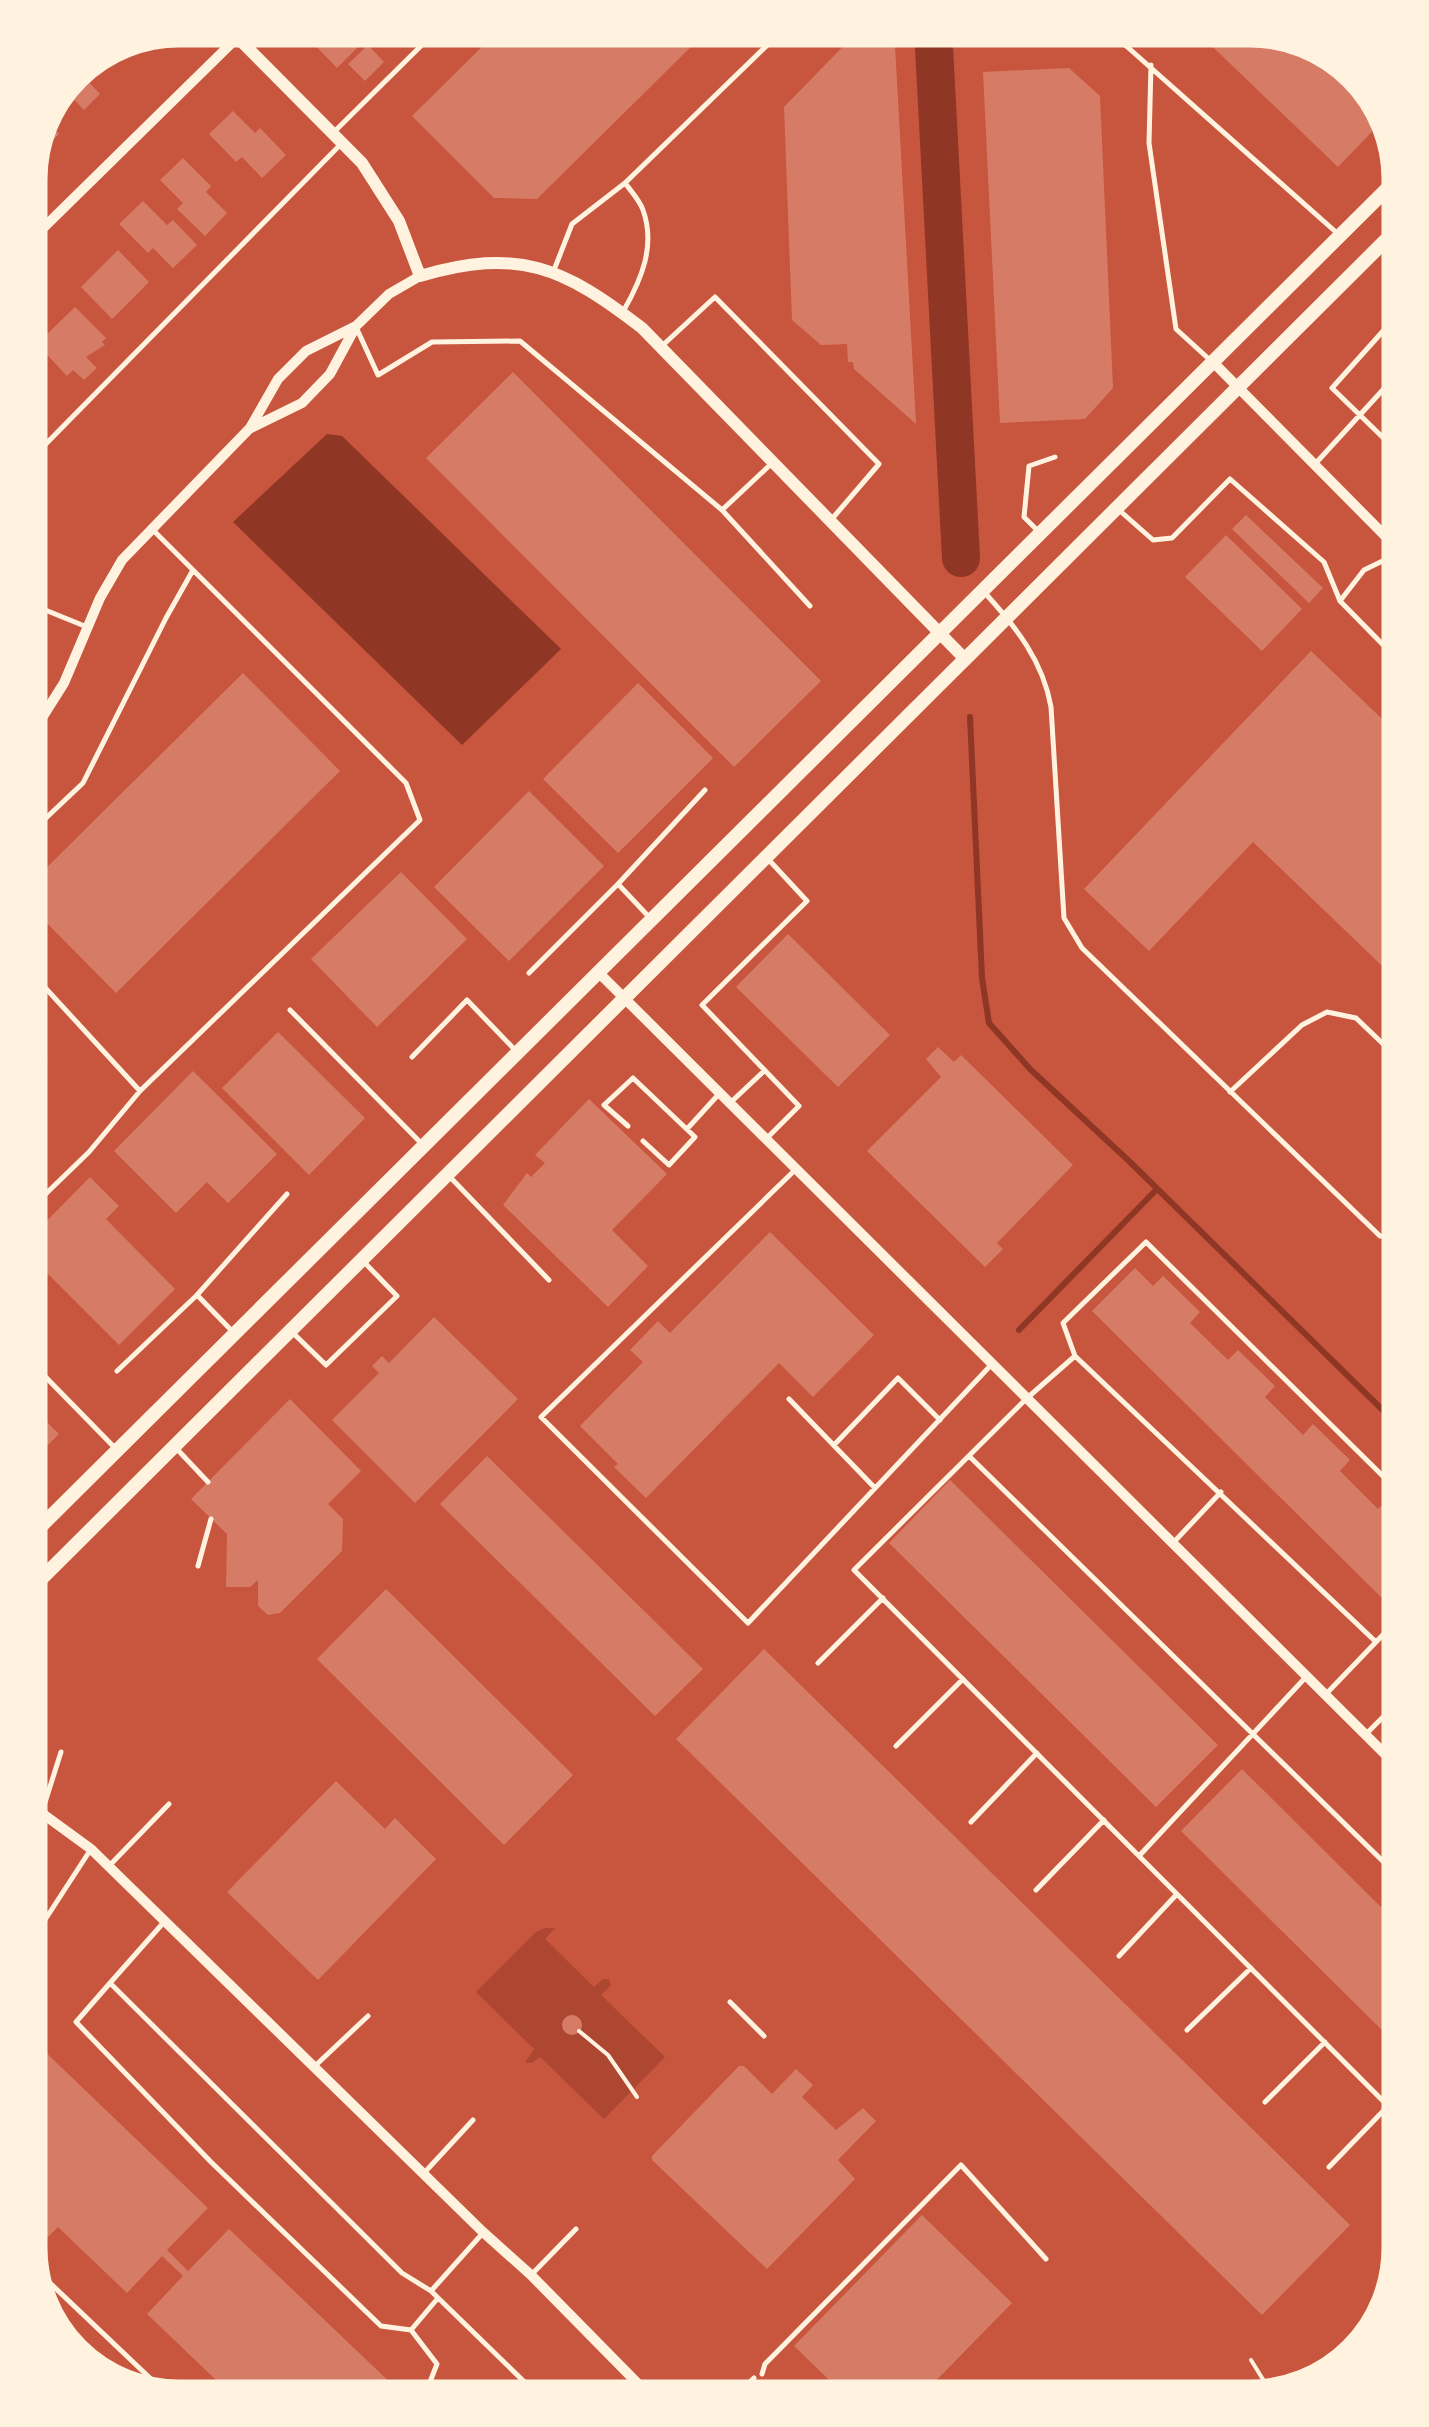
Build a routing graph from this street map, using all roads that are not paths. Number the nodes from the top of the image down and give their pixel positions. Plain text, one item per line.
1 (223, 45) edge
2 (250, 45) edge
3 (423, 45) edge
4 (767, 45) edge
5 (1127, 45) edge
6 (1151, 65) junction
7 (338, 138) junction
8 (625, 183) junction
9 (1384, 191) edge
10 (45, 226) edge
11 (1340, 235) junction
12 (1384, 243) edge
13 (554, 272) junction
14 (420, 276) junction
15 (623, 313) junction
16 (356, 326) junction
17 (1384, 332) edge
18 (660, 347) junction
19 (1213, 362) junction
20 (1238, 388) junction
21 (1384, 388) edge
22 (1359, 414) junction
23 (250, 428) junction
24 (1384, 438) edge
25 (45, 445) edge
26 (1055, 456) dead end
27 (773, 462) junction
28 (1315, 464) junction
29 (1118, 509) junction
30 (722, 510) junction
31 (830, 520) junction
32 (151, 528) junction
33 (1041, 534) junction
34 (1384, 535) edge
35 (1384, 560) edge
36 (193, 570) junction
37 (984, 591) junction
38 (1340, 601) junction
39 (810, 606) dead end
40 (45, 610) edge
41 (1008, 617) junction
42 (87, 628) junction
43 (941, 634) junction
44 (1384, 645) edge
45 (965, 659) junction
46 (45, 713) edge
47 (706, 790) dead end
48 (45, 820) edge
49 (766, 856) junction
50 (618, 884) junction
51 (652, 920) junction
52 (529, 973) dead end
53 (600, 973) junction
54 (45, 988) edge
55 (624, 998) junction
56 (290, 1010) dead end
57 (1384, 1045) edge
58 (518, 1054) junction
59 (412, 1057) dead end
60 (765, 1070) junction
61 (140, 1091) junction
62 (1230, 1092) junction
63 (720, 1093) junction
64 (730, 1103) junction
65 (628, 1126) dead end
66 (688, 1130) junction
67 (766, 1140) junction
68 (644, 1141) dead end
69 (424, 1146) junction
70 (796, 1169) junction
71 (447, 1173) junction
72 (288, 1194) dead end
73 (45, 1195) edge
74 (1384, 1236) edge
75 (361, 1258) junction
76 (550, 1280) dead end
77 (198, 1295) junction
78 (290, 1330) junction
79 (235, 1334) junction
80 (1076, 1356) junction
81 (992, 1364) junction
82 (117, 1371) dead end
83 (45, 1377) edge
84 (789, 1399) dead end
85 (1026, 1399) junction
86 (940, 1420) junction
87 (174, 1445) junction
88 (834, 1446) junction
89 (118, 1452) junction
90 (969, 1456) junction
91 (1384, 1476) edge
92 (208, 1482) dead end
93 (876, 1488) junction
94 (1221, 1492) junction
95 (212, 1518) dead end
96 (45, 1523) edge
97 (1173, 1543) junction
98 (198, 1566) dead end
99 (45, 1575) edge
100 (883, 1598) junction
101 (1384, 1634) edge
102 (1376, 1642) junction
103 (818, 1662) dead end
104 (1307, 1675) junction
105 (963, 1679) junction
106 (1326, 1694) junction
107 (1384, 1716) edge
108 (1254, 1732) junction
109 (1366, 1734) junction
110 (896, 1746) dead end
111 (60, 1752) dead end
112 (1384, 1752) edge
113 (1038, 1754) junction
114 (45, 1802) edge
115 (169, 1804) dead end
116 (45, 1814) edge
117 (1104, 1820) junction
118 (970, 1822) dead end
119 (90, 1848) junction
120 (1139, 1856) junction
121 (1384, 1860) edge
122 (109, 1866) junction
123 (1036, 1890) dead end
124 (1178, 1894) junction
125 (45, 1913) edge
126 (48, 1915) junction
127 (45, 1920) edge
128 (165, 1921) junction
129 (1119, 1956) dead end
130 (1251, 1968) junction
131 (110, 1983) junction
132 (730, 2002) dead end
133 (368, 2016) dead end
134 (1187, 2030) dead end
135 (764, 2036) dead end
136 (1325, 2042) junction
137 (314, 2068) junction
138 (1265, 2102) dead end
139 (1384, 2102) edge
140 (1384, 2110) edge
141 (473, 2120) dead end
142 (1329, 2167) dead end
143 (425, 2172) junction
144 (576, 2228) dead end
145 (483, 2232) junction
146 (1046, 2259) dead end
147 (531, 2275) junction
148 (50, 2282) edge
149 (430, 2291) junction
150 (438, 2298) junction
151 (411, 2330) junction
152 (762, 2374) dead end
153 (150, 2378) edge
154 (754, 2378) dead end
155 (430, 2382) edge
156 (524, 2382) edge
157 (633, 2382) edge
158 (750, 2382) edge

1 - 10 street
2 - 7 street
3 - 7 lane
4 - 8 lane
5 - 6 lane
6 - 11 lane
6 - 19 lane
7 - 14 street
7 - 25 lane
8 - 13 lane
8 - 15 lane
9 - 11 main road
11 - 19 main road
12 - 20 main road
13 - 14 street
13 - 15 street
14 - 16 street
15 - 18 street
16 - 23 street
16 - 23 street
16 - 30 lane
17 - 22 lane
18 - 27 street
18 - 31 lane
19 - 20 street
19 - 33 main road
20 - 28 street
20 - 29 main road
21 - 22 lane
22 - 24 lane
22 - 28 lane
23 - 32 street
26 - 33 lane
27 - 30 lane
27 - 31 street
28 - 34 street
29 - 38 lane
29 - 41 main road
30 - 39 lane
31 - 43 street
32 - 36 lane
32 - 42 street
33 - 37 main road
35 - 38 lane
36 - 48 lane
36 - 61 lane
37 - 41 lane
37 - 43 main road
38 - 44 lane
40 - 42 lane
41 - 45 main road
41 - 62 lane
42 - 46 street
43 - 45 street
43 - 51 main road
45 - 49 main road
47 - 50 lane
49 - 55 main road
49 - 60 lane
50 - 51 lane
50 - 52 lane
51 - 53 main road
53 - 55 street
53 - 58 main road
54 - 61 lane
55 - 63 street
55 - 71 main road
56 - 69 lane
57 - 62 lane
58 - 59 lane
58 - 69 main road
60 - 64 lane
60 - 67 lane
61 - 73 lane
62 - 74 lane
63 - 64 street
63 - 66 lane
64 - 67 street
65 - 66 lane
66 - 68 lane
67 - 70 street
69 - 79 main road
70 - 81 street
70 - 93 lane
71 - 75 main road
71 - 76 lane
72 - 77 lane
75 - 78 main road
75 - 78 lane
77 - 79 lane
77 - 82 lane
78 - 87 main road
79 - 89 main road
80 - 85 lane
80 - 91 lane
80 - 94 lane
81 - 85 street
81 - 86 lane
83 - 89 lane
84 - 88 lane
85 - 90 lane
85 - 97 street
86 - 88 lane
86 - 93 lane
87 - 92 lane
87 - 99 main road
88 - 93 lane
89 - 96 main road
90 - 100 lane
90 - 108 lane
94 - 97 lane
94 - 102 lane
95 - 98 lane
97 - 104 street
100 - 103 lane
100 - 105 lane
101 - 102 lane
102 - 106 lane
104 - 106 street
104 - 108 lane
105 - 110 lane
105 - 113 lane
106 - 109 street
107 - 109 lane
108 - 120 lane
108 - 121 lane
109 - 112 street
111 - 114 lane
113 - 117 lane
113 - 118 lane
115 - 122 lane
116 - 119 street
117 - 120 lane
117 - 123 lane
119 - 122 street
119 - 126 lane
120 - 124 lane
122 - 128 street
124 - 129 lane
124 - 130 lane
125 - 126 lane
126 - 127 lane
128 - 131 lane
128 - 137 street
130 - 134 lane
130 - 136 lane
131 - 149 lane
131 - 151 lane
132 - 135 lane
133 - 137 lane
136 - 138 lane
136 - 139 lane
137 - 143 street
140 - 142 lane
141 - 143 lane
143 - 145 street
144 - 147 lane
145 - 147 street
145 - 149 lane
146 - 152 lane
147 - 157 street
148 - 153 lane
149 - 150 lane
150 - 151 lane
150 - 156 lane
151 - 155 lane
154 - 158 lane

